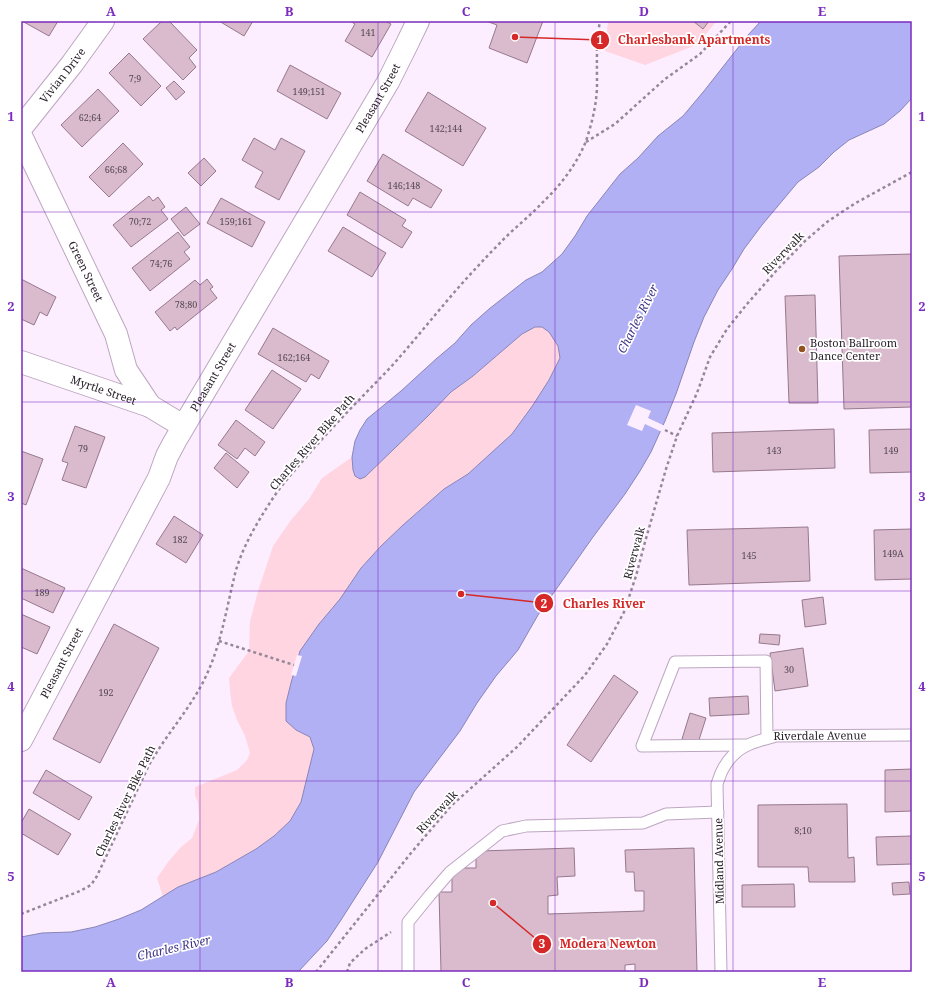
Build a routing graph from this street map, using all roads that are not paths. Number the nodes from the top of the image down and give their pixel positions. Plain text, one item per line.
1 (103, 21) edge
2 (418, 21) edge
3 (21, 128) edge
4 (21, 136) edge
5 (21, 362) edge
6 (150, 406) junction
7 (183, 426) junction
8 (912, 735) edge
9 (768, 738) junction
10 (21, 740) edge
11 (745, 745) junction
12 (733, 755) joint
13 (718, 812) junction
14 (408, 972) edge
15 (721, 972) edge

1 - 3 street, Vivian Drive
2 - 7 street, Pleasant Street
4 - 6 street, Green Street
5 - 6 street, Myrtle Street
6 - 7 street, Myrtle Street
7 - 10 street, Pleasant Street
8 - 9 lane, Riverdale Avenue
9 - 11 lane, Riverdale Avenue
9 - 11 lane
11 - 12 lane, Riverdale Avenue
12 - 13 lane, Midland Avenue
13 - 14 lane
13 - 15 lane, Midland Avenue

